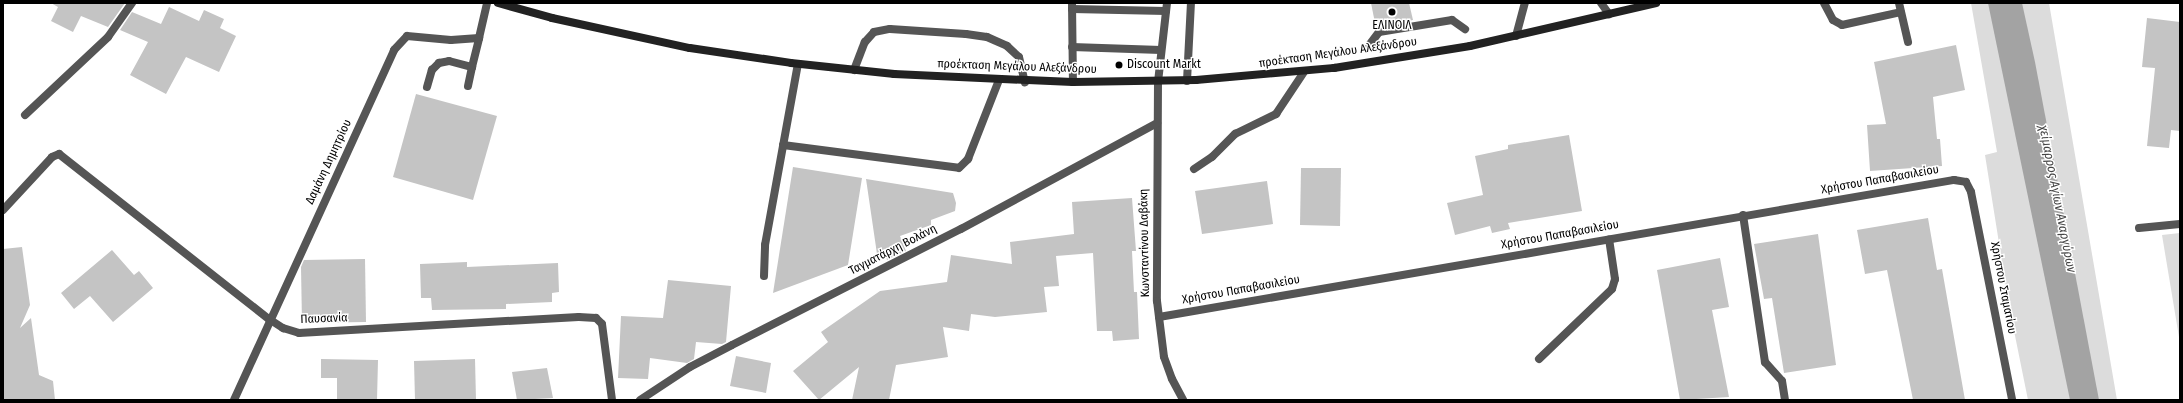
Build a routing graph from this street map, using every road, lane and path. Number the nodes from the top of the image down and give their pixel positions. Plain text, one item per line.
1 (132, 3) edge
2 (487, 3) edge
3 (498, 3) edge
4 (1191, 3) edge
5 (1525, 3) edge
6 (1601, 3) edge
7 (1656, 3) edge
8 (1824, 3) edge
9 (1899, 3) edge
10 (1072, 6) edge
11 (1167, 7) edge
12 (1901, 12) junction
13 (1609, 14) junction
14 (1465, 29) dead end
15 (1516, 36) junction
16 (479, 38) junction
17 (1908, 42) dead end
18 (1072, 47) junction
19 (1367, 48) dead end
20 (1161, 50) junction
21 (798, 64) junction
22 (472, 67) junction
23 (854, 70) junction
24 (1304, 72) junction
25 (999, 80) junction
26 (1187, 81) junction
27 (1025, 82) junction
28 (1073, 82) junction
29 (1158, 82) junction
30 (468, 86) dead end
31 (427, 87) dead end
32 (25, 116) dead end
33 (1157, 123) junction
34 (783, 145) junction
35 (1194, 169) dead end
36 (1966, 182) joint
37 (3, 210) edge
38 (1743, 215) junction
39 (2180, 224) edge
40 (2139, 228) dead end
41 (1609, 239) junction
42 (764, 276) dead end
43 (1159, 317) junction
44 (269, 319) junction
45 (1539, 359) dead end
46 (234, 400) edge
47 (612, 400) edge
48 (640, 400) edge
49 (1183, 400) edge
50 (1785, 400) edge
51 (2012, 400) edge

1 - 32 street
2 - 16 street
3 - 21 main road, προέκταση Μεγάλου Αλεξάνδρου
4 - 26 street
5 - 15 street
6 - 13 street
7 - 13 main road, προέκταση Μεγάλου Αλεξάνδρου
8 - 12 street
9 - 12 street
10 - 11 street
10 - 18 street
11 - 20 street, Κωνσταντίνου Δαβάκη
12 - 17 street
13 - 15 main road, προέκταση Μεγάλου Αλεξάνδρου
14 - 19 street
15 - 24 main road, προέκταση Μεγάλου Αλεξάνδρου
16 - 22 street
16 - 44 street, Δαμάνη Δημητρίου
18 - 20 street
18 - 28 street
20 - 29 street, Κωνσταντίνου Δαβάκη
21 - 23 main road, προέκταση Μεγάλου Αλεξάνδρου
21 - 34 street
22 - 30 street
22 - 31 street
23 - 25 main road, προέκταση Μεγάλου Αλεξάνδρου
23 - 27 street
24 - 26 main road, προέκταση Μεγάλου Αλεξάνδρου
24 - 35 street
25 - 27 main road, προέκταση Μεγάλου Αλεξάνδρου
25 - 34 street
26 - 29 main road, προέκταση Μεγάλου Αλεξάνδρου
27 - 28 main road, προέκταση Μεγάλου Αλεξάνδρου
28 - 29 main road, προέκταση Μεγάλου Αλεξάνδρου
29 - 33 street, Κωνσταντίνου Δαβάκη
33 - 43 street, Κωνσταντίνου Δαβάκη
33 - 48 street, Ταγματάρχη Βολάνη
34 - 42 street
36 - 38 street, Χρήστου Παπαβασιλείου
36 - 51 street, Χρήστου Σταματίου
37 - 44 street, Παυσανία
38 - 41 street, Χρήστου Παπαβασιλείου
38 - 50 street
39 - 40 street
41 - 43 street, Χρήστου Παπαβασιλείου
41 - 45 street
43 - 49 street, Κωνσταντίνου Δαβάκη
44 - 46 street, Δαμάνη Δημητρίου
44 - 47 street, Παυσανία

